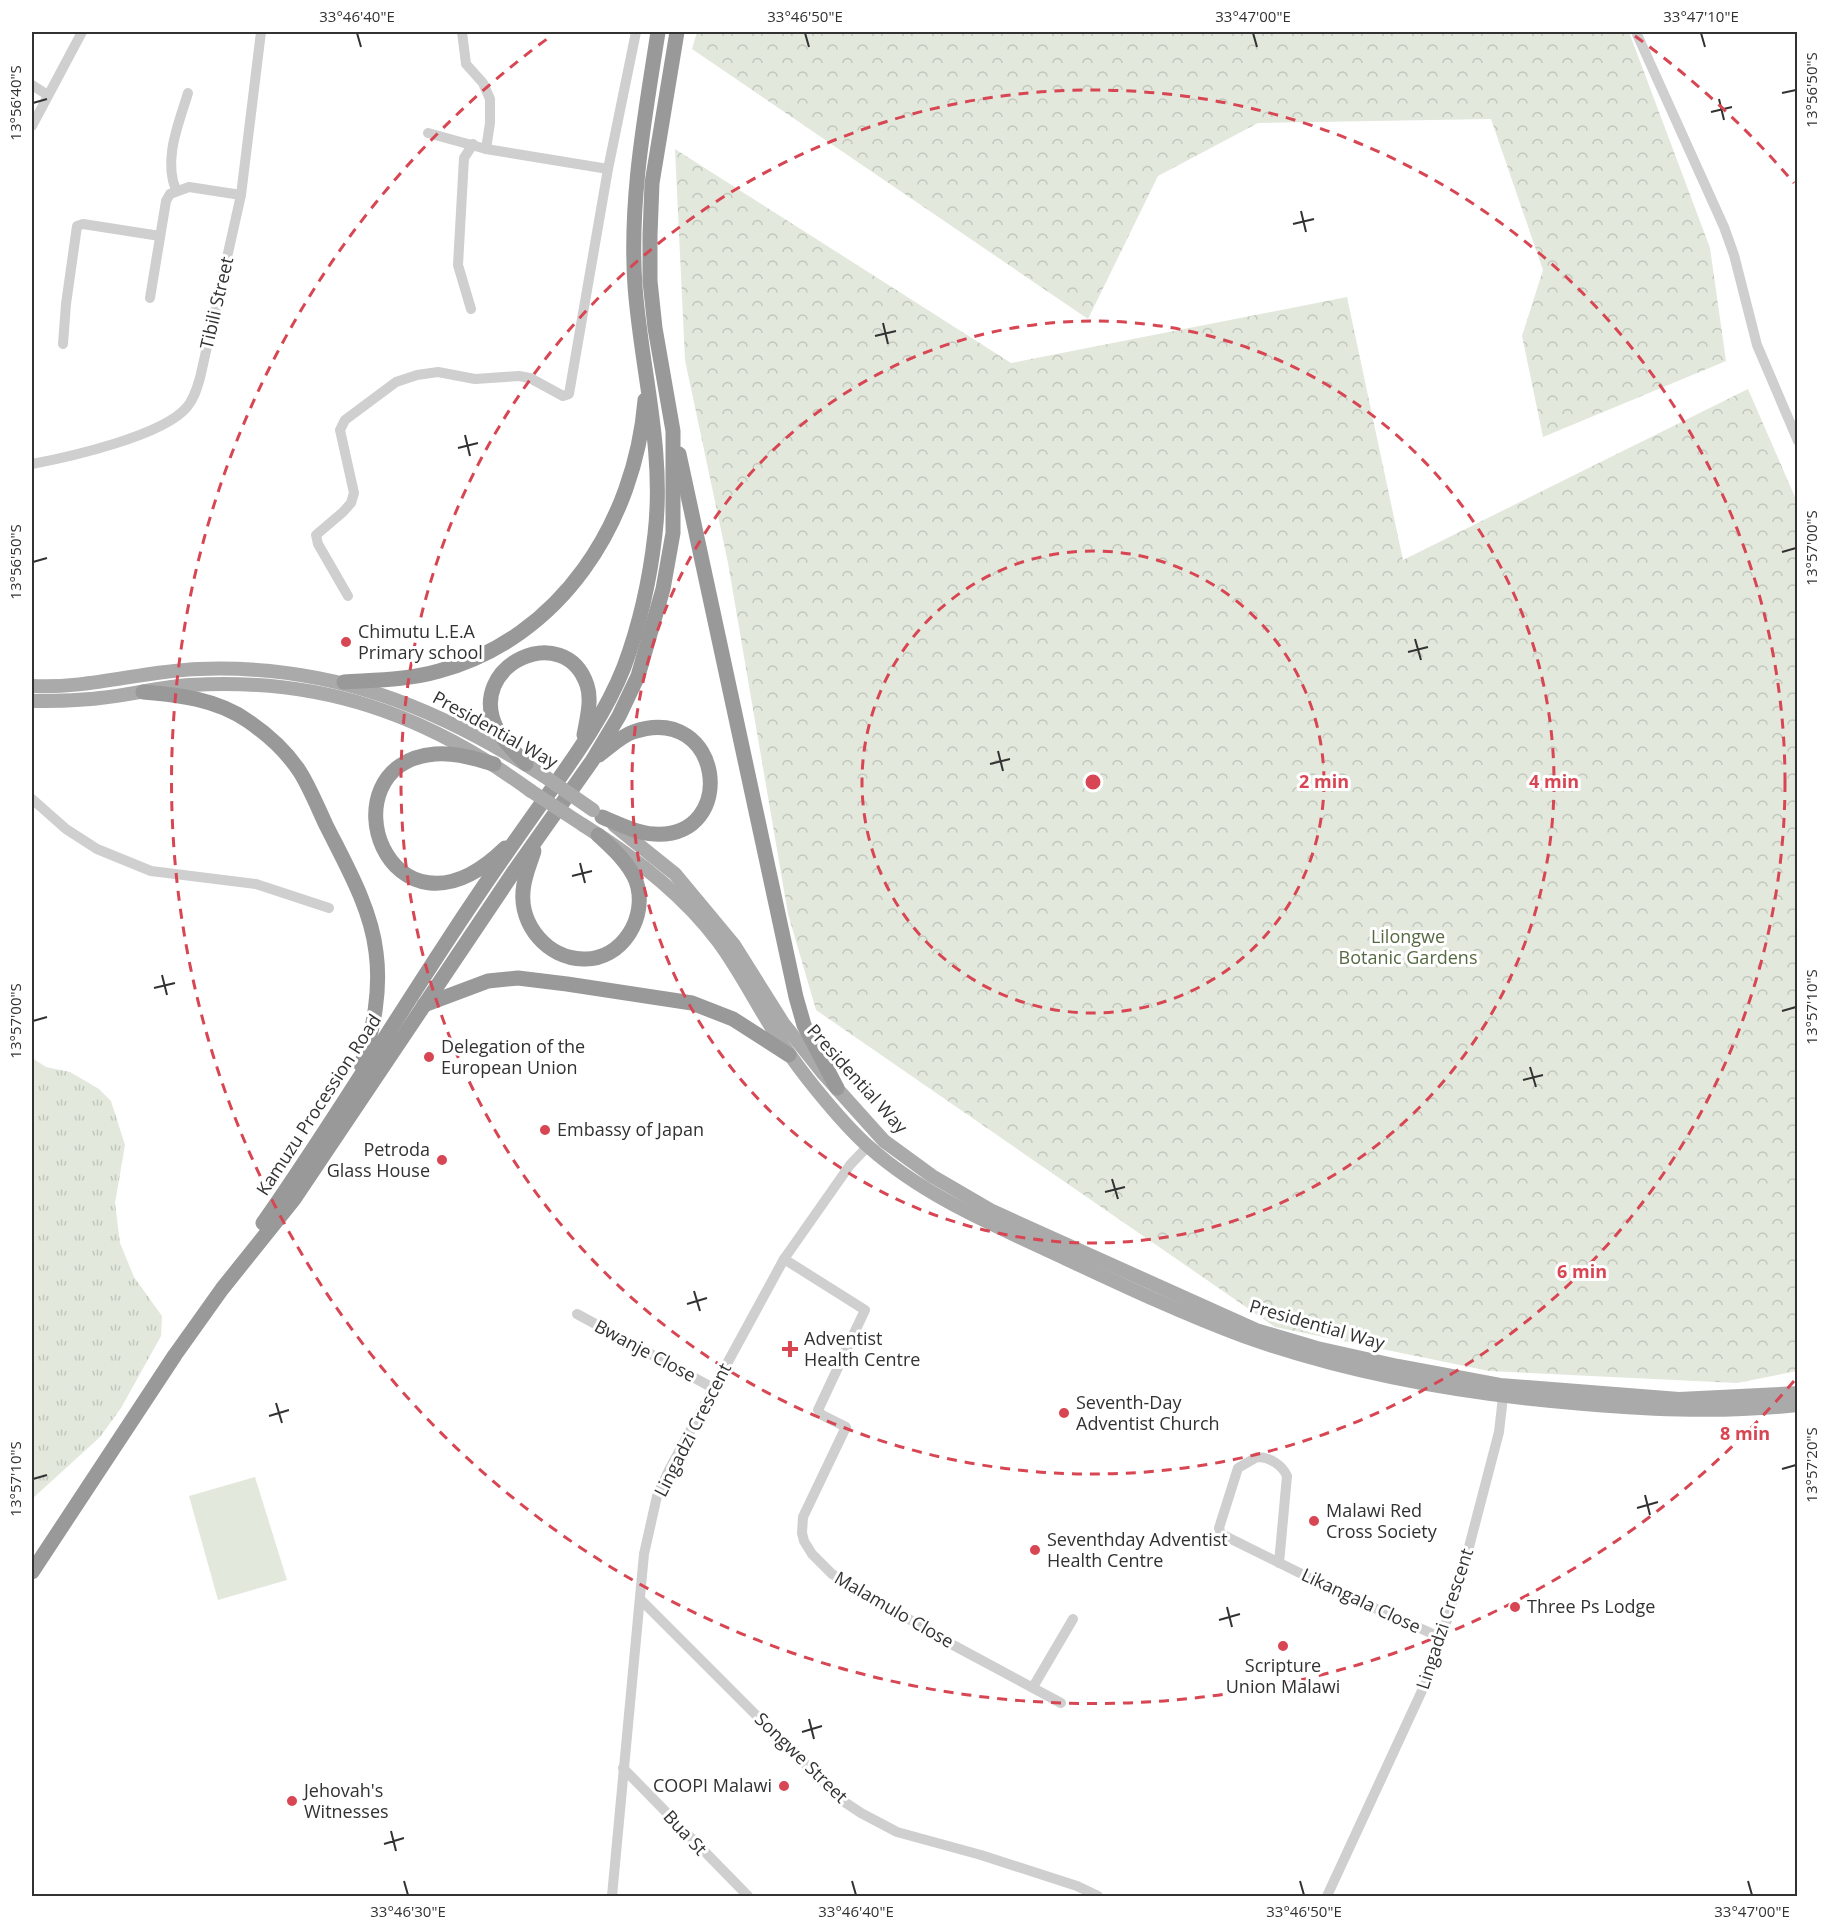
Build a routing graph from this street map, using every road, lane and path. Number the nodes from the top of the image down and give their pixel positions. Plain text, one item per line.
1 (82, 32) edge
2 (261, 32) edge
3 (462, 32) edge
4 (636, 32) edge
5 (658, 32) edge
6 (676, 32) edge
7 (1636, 32) edge
8 (32, 85) edge
9 (188, 93) dead end
10 (46, 94) junction
11 (32, 126) edge
12 (428, 133) dead end
13 (473, 144) junction
14 (486, 149) junction
15 (608, 169) junction
16 (176, 190) junction
17 (241, 195) junction
18 (160, 236) junction
19 (150, 298) dead end
20 (471, 309) dead end
21 (63, 344) dead end
22 (646, 376) junction
23 (673, 431) junction
24 (1797, 441) edge
25 (32, 464) edge
26 (348, 596) dead end
27 (344, 682) junction
28 (32, 686) edge
29 (143, 692) junction
30 (99, 699) junction
31 (32, 701) edge
32 (32, 707) edge
33 (582, 747) junction
34 (592, 761) junction
35 (494, 764) junction
36 (526, 764) junction
37 (32, 799) edge
38 (597, 813) junction
39 (522, 832) junction
40 (598, 834) junction
41 (537, 839) junction
42 (328, 908) dead end
43 (424, 1005) junction
44 (789, 1055) junction
45 (837, 1088) junction
46 (352, 1090) junction
47 (868, 1146) junction
48 (784, 1259) junction
49 (218, 1295) junction
50 (577, 1314) dead end
51 (714, 1388) junction
52 (1797, 1393) edge
53 (1503, 1397) junction
54 (1797, 1405) edge
55 (1279, 1563) junction
56 (32, 1572) edge
57 (640, 1599) junction
58 (1073, 1619) dead end
59 (1443, 1638) junction
60 (1032, 1687) junction
61 (1061, 1703) dead end
62 (623, 1768) junction
63 (612, 1896) edge
64 (748, 1896) edge
65 (1098, 1896) edge
66 (1328, 1896) edge

1 - 10 street
2 - 17 street, Tibili Street
3 - 14 street
4 - 15 street
5 - 22 highway
6 - 23 highway
7 - 24 street
8 - 10 street
9 - 16 street
10 - 11 street
12 - 13 street
13 - 14 street
13 - 20 street
14 - 15 street
15 - 26 street
16 - 17 street
16 - 18 street
17 - 25 street, Tibili Street
18 - 19 street
18 - 21 street
22 - 27 highway
22 - 33 highway
23 - 34 highway
23 - 45 highway
27 - 28 main road, Presidential Way
27 - 36 main road, Presidential Way
29 - 30 main road, Presidential Way
29 - 35 main road, Presidential Way
29 - 46 highway
30 - 31 main road
30 - 32 main road
33 - 36 highway
33 - 39 highway
34 - 38 highway
34 - 41 highway, Kamuzu Procession Road
35 - 39 highway
35 - 40 main road, Presidential Way, bridge
36 - 38 main road, Presidential Way, bridge
37 - 42 street
38 - 45 main road, Presidential Way
39 - 46 highway, Kamuzu Procession Road
40 - 41 highway
40 - 44 main road, Presidential Way
41 - 43 highway, Kamuzu Procession Road
43 - 44 highway
43 - 49 highway, Kamuzu Procession Road
44 - 47 main road, Presidential Way
45 - 52 main road, Presidential Way
46 - 49 highway, Kamuzu Procession Road
47 - 48 street, Lingadzi Crescent
47 - 53 main road, Presidential Way
48 - 51 street, Lingadzi Crescent
48 - 60 street, Malamulo Close
49 - 56 highway, Kamuzu Procession Road
50 - 51 street, Bwanje Close
51 - 57 street, Lingadzi Crescent
53 - 54 main road, Presidential Way
53 - 59 street, Lingadzi Crescent
55 - 55 street, Likangala Close
55 - 59 street, Likangala Close
57 - 62 street, Lingadzi Crescent
57 - 65 street, Songwe Street
58 - 60 street
59 - 66 street, Lingadzi Crescent
60 - 61 street, Malamulo Close
62 - 63 street, Lingadzi Crescent
62 - 64 street, Bua St

